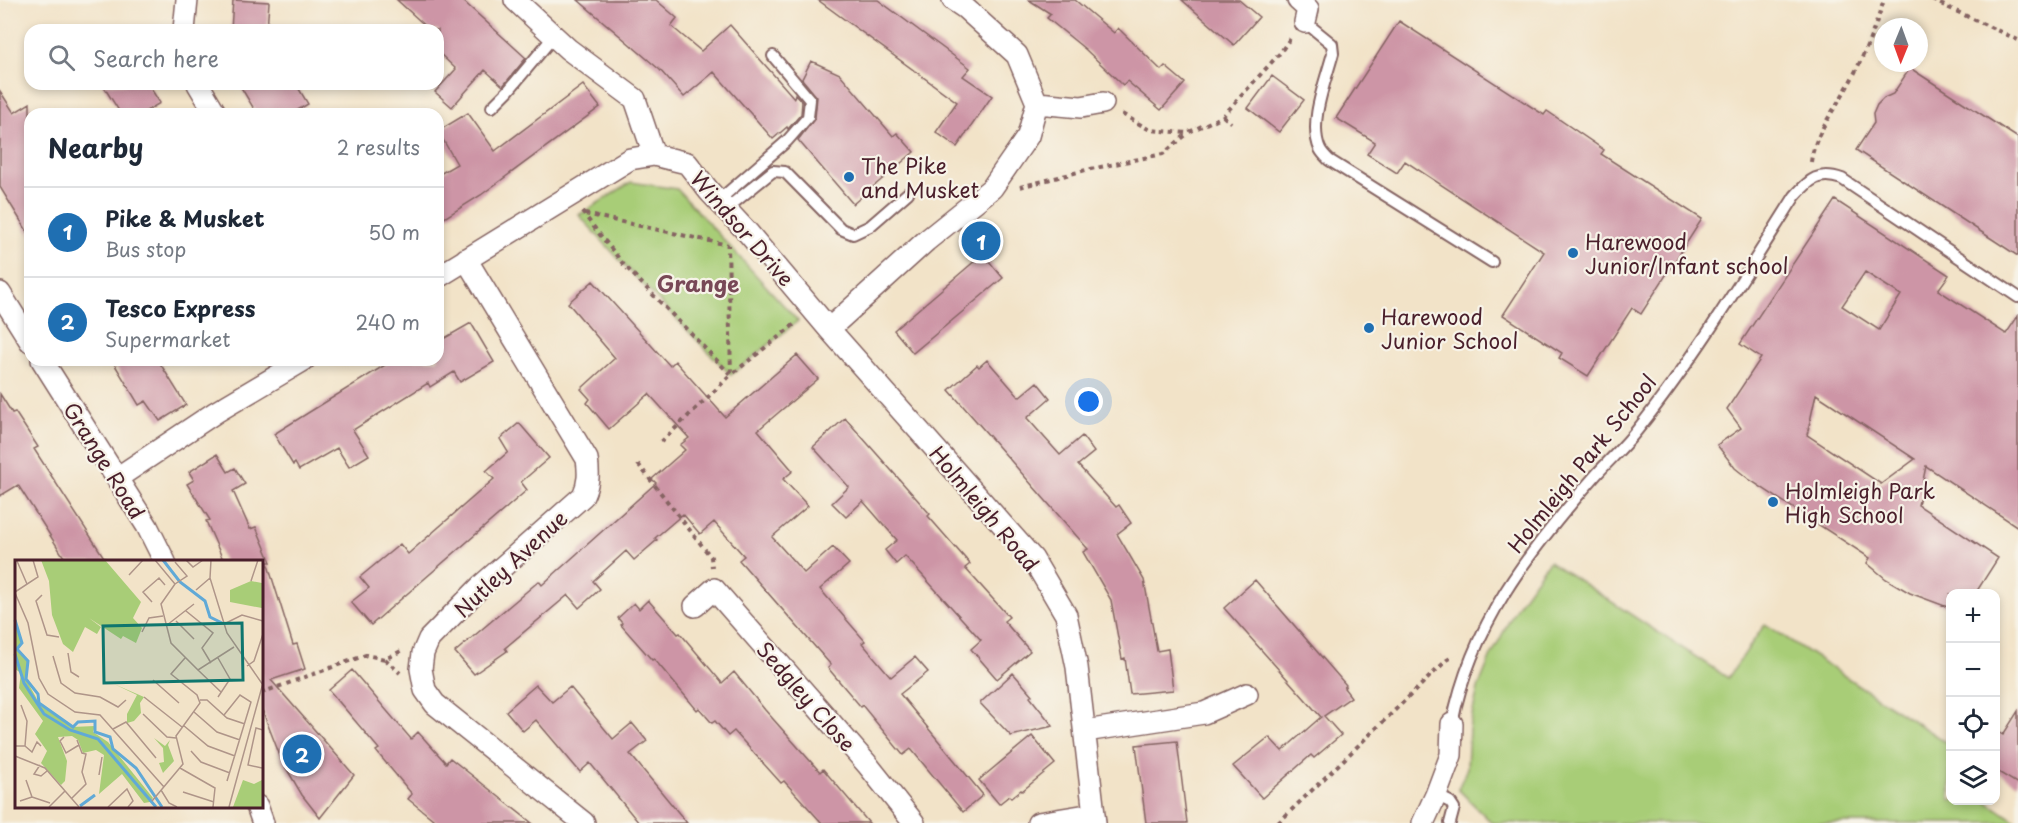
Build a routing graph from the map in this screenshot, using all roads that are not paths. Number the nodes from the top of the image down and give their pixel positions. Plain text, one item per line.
1 (187, 0) edge
2 (515, 0) edge
3 (953, 0) edge
4 (1304, 10) edge
5 (185, 24) edge
6 (554, 36) junction
7 (773, 56) dead end
8 (202, 90) edge
9 (1037, 103) junction
10 (1103, 103) road end
11 (492, 107) dead end
12 (212, 108) edge
13 (654, 155) junction
14 (908, 193) dead end
15 (722, 205) junction
16 (466, 259) junction
17 (1492, 262) dead end
18 (444, 273) edge
19 (0, 293) edge
20 (2018, 297) edge
21 (829, 329) junction
22 (24, 331) edge
23 (46, 366) edge
24 (294, 366) edge
25 (117, 478) junction
26 (164, 560) edge
27 (695, 606) dead end
28 (1247, 694) dead end
29 (1452, 724) joint
30 (1085, 731) junction
31 (1436, 795) junction
32 (1094, 818) edge
33 (584, 823) edge
34 (914, 823) edge
35 (1038, 823) edge
36 (1423, 823) edge
37 (1450, 823) edge

1 - 5 street
2 - 6 street
3 - 9 street
4 - 17 lane
6 - 11 lane
6 - 13 street
7 - 15 lane
8 - 12 street
9 - 10 street
9 - 21 street
13 - 15 street, Windsor Drive
13 - 16 street, Windsor Drive
14 - 15 lane
15 - 21 street, Windsor Drive
16 - 18 street, Windsor Drive
16 - 33 street, Nutley Avenue
19 - 22 street
20 - 29 lane, Holmleigh Park School
21 - 30 street, Holmleigh Road
23 - 25 street, Grange Road
24 - 25 street
25 - 26 street, Grange Road
27 - 34 street, Sedgley Close
28 - 30 street
29 - 31 street
30 - 32 street, Holmleigh Road
31 - 36 street
31 - 37 lane
32 - 35 street

